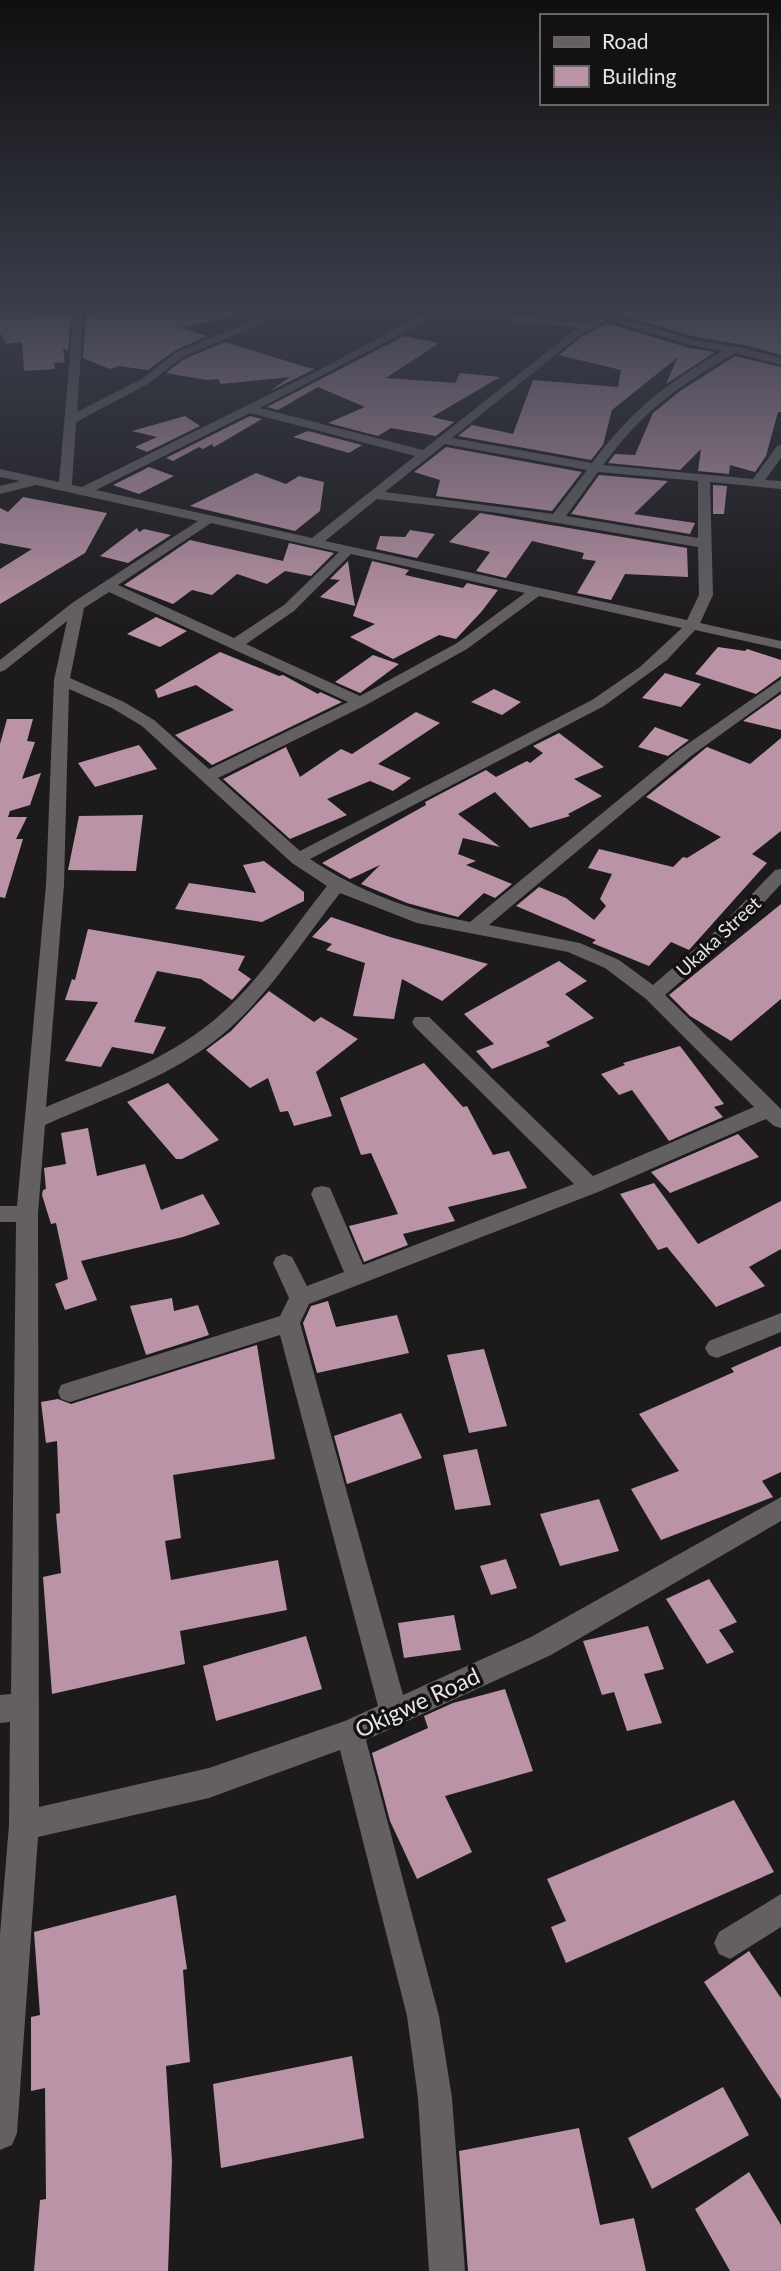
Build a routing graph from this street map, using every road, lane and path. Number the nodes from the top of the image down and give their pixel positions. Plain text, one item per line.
1 (71, 415) edge
2 (81, 415) edge
3 (237, 415) edge
4 (272, 415) edge
5 (474, 415) edge
6 (639, 415) edge
7 (71, 420) junction
8 (442, 440) junction
9 (781, 450) edge
10 (424, 454) junction
11 (596, 468) junction
12 (0, 473) edge
13 (704, 477) junction
14 (38, 481) junction
15 (757, 482) junction
16 (781, 485) edge
17 (65, 486) junction
18 (87, 490) junction
19 (0, 491) edge
20 (373, 495) junction
21 (558, 517) junction
22 (209, 519) junction
23 (314, 542) junction
24 (707, 544) junction
25 (348, 550) junction
26 (108, 586) junction
27 (535, 592) junction
28 (77, 606) junction
29 (693, 626) junction
30 (236, 644) junction
31 (781, 645) edge
32 (0, 667) edge
33 (62, 680) junction
34 (781, 684) edge
35 (361, 702) junction
36 (206, 777) junction
37 (299, 859) junction
38 (781, 874) edge
39 (337, 885) junction
40 (474, 928) junction
41 (653, 996) junction
42 (422, 1022) dead end
43 (775, 1115) edge
44 (36, 1120) junction
45 (590, 1186) junction
46 (322, 1194) dead end
47 (0, 1214) edge
48 (27, 1214) junction
49 (284, 1263) dead end
50 (357, 1277) junction
51 (301, 1298) junction
52 (781, 1322) edge
53 (288, 1323) junction
54 (717, 1348) dead end
55 (70, 1392) dead end
56 (781, 1508) edge
57 (12, 1708) edge
58 (394, 1713) junction
59 (350, 1733) junction
60 (24, 1825) junction
61 (781, 1909) edge
62 (730, 1942) dead end
63 (0, 2133) edge
64 (447, 2271) edge

1 - 7 street
2 - 7 street
3 - 18 street
4 - 10 street
5 - 8 street
6 - 11 street
7 - 17 street
8 - 10 street
8 - 11 street
9 - 15 street
10 - 20 street
11 - 13 street
11 - 21 street
12 - 14 street
13 - 15 street
13 - 24 street
14 - 17 street
14 - 19 street
15 - 16 street
17 - 18 street
18 - 22 street
20 - 21 street
20 - 23 street
21 - 24 street
22 - 23 street
22 - 26 street
23 - 25 street
24 - 29 street
25 - 27 street
25 - 30 street
26 - 28 street
26 - 30 street
27 - 29 street
27 - 35 street
28 - 32 street
28 - 33 street
29 - 31 street
29 - 37 street
30 - 35 street
33 - 36 street
33 - 44 street
34 - 40 street
35 - 36 street
36 - 37 street
37 - 39 street
38 - 41 street, Ukaka Street
39 - 40 street
39 - 44 street
40 - 41 street
41 - 43 street
42 - 45 street
43 - 45 street
44 - 48 street
45 - 50 street
46 - 50 street
47 - 48 street
48 - 57 street
49 - 51 street
50 - 51 street
51 - 53 street
52 - 54 street
53 - 55 street
53 - 58 street
56 - 58 street, Okigwe Road
57 - 60 street
58 - 59 street, Okigwe Road
59 - 60 street, Okigwe Road
59 - 64 street
60 - 63 street
61 - 62 street

